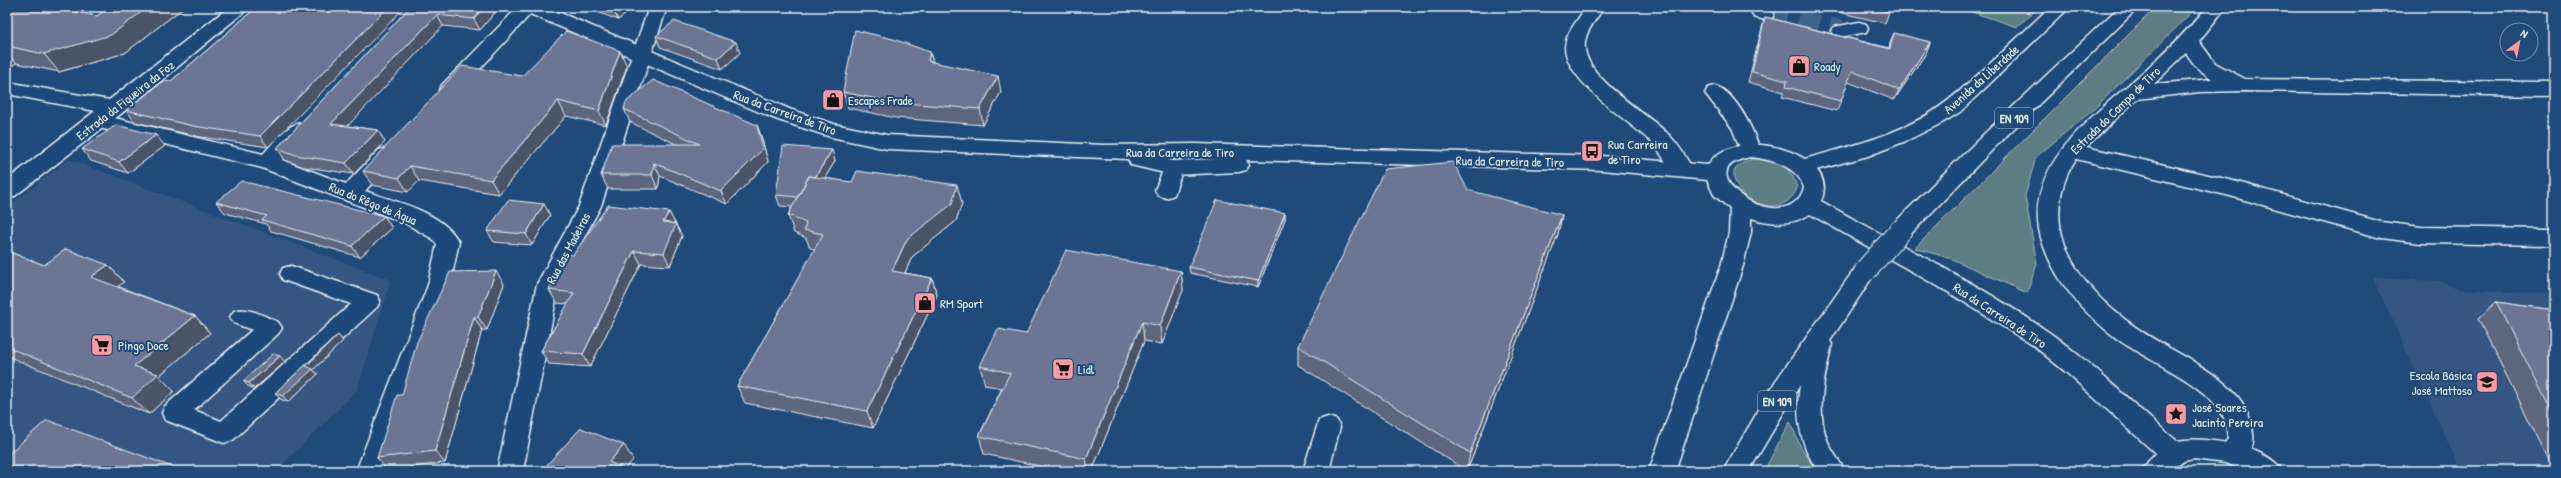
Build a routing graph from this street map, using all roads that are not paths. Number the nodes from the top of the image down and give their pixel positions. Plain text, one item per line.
1 (241, 7) edge
2 (529, 7) edge
3 (658, 7) edge
4 (1595, 7) edge
5 (2061, 7) edge
6 (2130, 7) edge
7 (2217, 7) edge
8 (2189, 41) junction
9 (642, 54) junction
10 (2245, 86) junction
11 (7, 88) edge
12 (2554, 89) edge
13 (1715, 93) dead end
14 (2130, 93) junction
15 (436, 103) edge
16 (115, 108) junction
17 (310, 118) edge
18 (98, 121) junction
19 (398, 142) edge
20 (1750, 150) junction
21 (2072, 150) junction
22 (1195, 151) junction
23 (1104, 152) junction
24 (1303, 156) junction
25 (267, 162) junction
26 (1801, 167) junction
27 (1173, 168) junction
28 (1683, 170) junction
29 (1716, 173) junction
30 (1166, 190) dead end
31 (7, 191) edge
32 (350, 192) junction
33 (1809, 204) junction
34 (1741, 207) junction
35 (2554, 237) edge
36 (292, 274) dead end
37 (242, 317) dead end
38 (1822, 333) junction
39 (1328, 427) dead end
40 (2173, 453) junction
41 (2230, 453) junction
42 (369, 471) edge
43 (510, 471) edge
44 (1316, 471) edge
45 (1662, 471) edge
46 (1736, 471) edge
47 (1832, 471) edge
48 (2154, 471) edge
49 (2269, 471) edge

1 - 16 main road, Estrada da Figueira da Foz
2 - 9 main road, Rua da Carreira de Tiro
2 - 15 main road
3 - 9 main road, Rua das Madeiras
4 - 28 main road
5 - 26 main road, Avenida da Liberdade
6 - 38 main road, EN 109, bridge
7 - 8 main road, Estrada do Campo de Tiro
8 - 10 main road
8 - 14 main road, Estrada do Campo de Tiro
9 - 23 main road, Rua da Carreira de Tiro
9 - 43 main road, Rua das Madeiras
10 - 12 main road
10 - 14 main road
11 - 16 main road
13 - 20 main road
14 - 21 main road, Estrada do Campo de Tiro
16 - 18 main road, Estrada da Figueira da Foz
17 - 25 main road
18 - 25 main road, Rua do Rêgo de Água
18 - 31 main road, Estrada da Figueira da Foz
19 - 32 main road
20 - 26 main road
20 - 29 main road
21 - 35 main road
21 - 41 main road, Estrada do Campo de Tiro
22 - 23 main road, Rua da Carreira de Tiro
22 - 24 main road, Rua da Carreira de Tiro
22 - 27 main road
23 - 27 main road, Rua da Carreira de Tiro
24 - 27 main road, Rua da Carreira de Tiro
24 - 28 main road, Rua da Carreira de Tiro
25 - 32 main road, Rua do Rêgo de Água
26 - 33 main road
27 - 30 main road
28 - 29 main road, Rua da Carreira de Tiro
29 - 34 main road
32 - 42 main road, Rua do Rêgo de Água
33 - 34 main road
33 - 40 main road, Rua da Carreira de Tiro
34 - 45 main road
36 - 37 main road
38 - 46 main road, EN 109
38 - 47 main road
39 - 44 main road
40 - 41 main road
40 - 48 main road
41 - 49 main road

